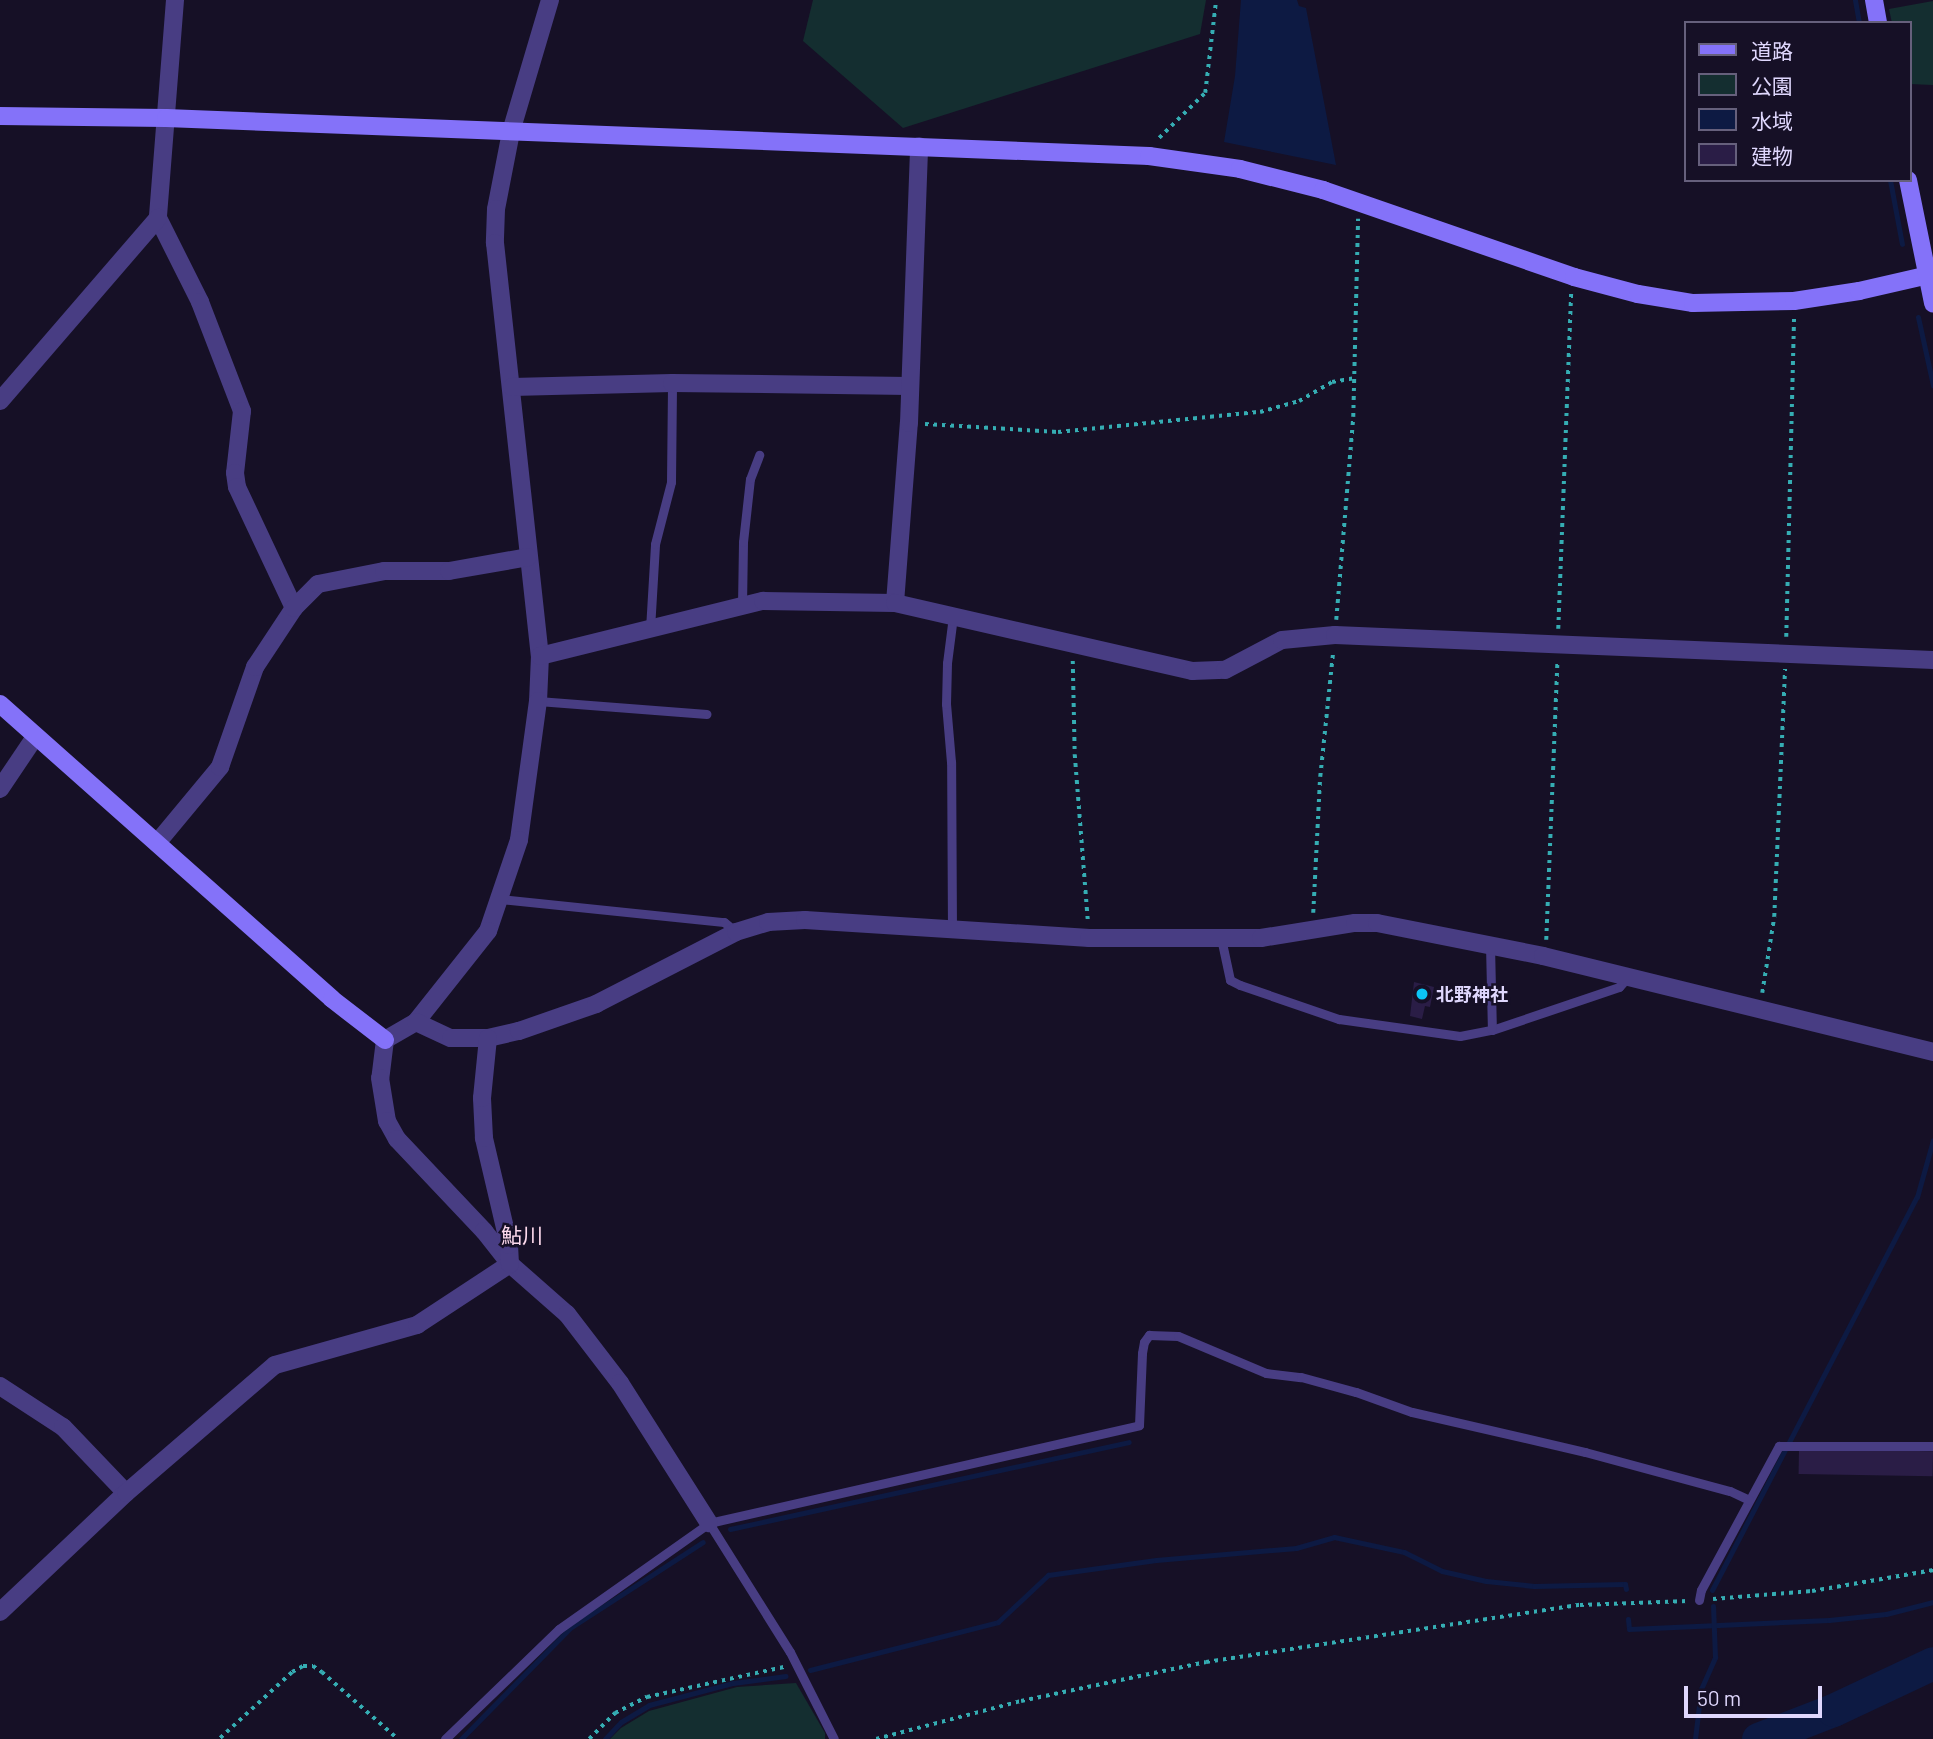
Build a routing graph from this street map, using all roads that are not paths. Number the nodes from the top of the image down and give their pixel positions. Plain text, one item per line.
1 (175, 0) edge
2 (550, 0) edge
3 (1874, 0) edge
4 (1878, 21) edge
5 (0, 116) edge
6 (166, 118) junction
7 (511, 132) junction
8 (919, 146) junction
9 (1908, 182) edge
10 (158, 219) junction
11 (1930, 275) edge
12 (1933, 303) edge
13 (672, 383) junction
14 (909, 386) junction
15 (512, 387) junction
16 (0, 401) edge
17 (759, 455) dead end
18 (528, 557) junction
19 (895, 603) junction
20 (742, 606) junction
21 (294, 608) junction
22 (953, 616) junction
23 (650, 629) junction
24 (540, 656) junction
25 (1933, 660) edge
26 (538, 701) junction
27 (0, 704) edge
28 (706, 714) dead end
29 (35, 737) junction
30 (0, 789) edge
31 (157, 843) junction
32 (500, 899) junction
33 (952, 931) junction
34 (736, 932) junction
35 (1221, 937) junction
36 (1490, 945) junction
37 (1628, 977) junction
38 (416, 1022) junction
39 (1492, 1030) junction
40 (488, 1038) junction
41 (385, 1040) junction
42 (1933, 1052) edge
43 (510, 1264) junction
44 (0, 1386) edge
45 (1933, 1446) edge
46 (126, 1493) junction
47 (1749, 1500) junction
48 (709, 1523) junction
49 (1699, 1600) road end
50 (0, 1612) edge
51 (445, 1739) edge
52 (834, 1739) edge

1 - 6 street
2 - 7 street
3 - 4 street
5 - 6 street
6 - 7 street
6 - 10 street
7 - 8 street
7 - 15 street
8 - 11 street
8 - 14 street
9 - 11 street
10 - 16 street
10 - 21 street
11 - 12 street
13 - 14 street
13 - 15 street
13 - 23 lane
14 - 19 street
15 - 18 street
17 - 20 lane
18 - 21 street
18 - 24 street
19 - 20 street
19 - 22 street
20 - 23 street
21 - 31 street
22 - 25 street
22 - 33 lane
23 - 24 street
24 - 26 street
26 - 28 lane
26 - 32 street
27 - 29 street
29 - 30 street
29 - 31 street
31 - 41 street
32 - 34 lane
32 - 38 street
33 - 34 street
33 - 35 street
34 - 40 street
35 - 36 street
35 - 39 lane
36 - 37 street
36 - 39 lane
37 - 39 lane
37 - 42 street
38 - 40 street
38 - 41 street
40 - 43 street
41 - 43 street
43 - 46 street
43 - 48 street
44 - 46 street
45 - 47 lane
46 - 50 street
47 - 48 lane
47 - 49 lane
48 - 51 lane
48 - 52 lane

